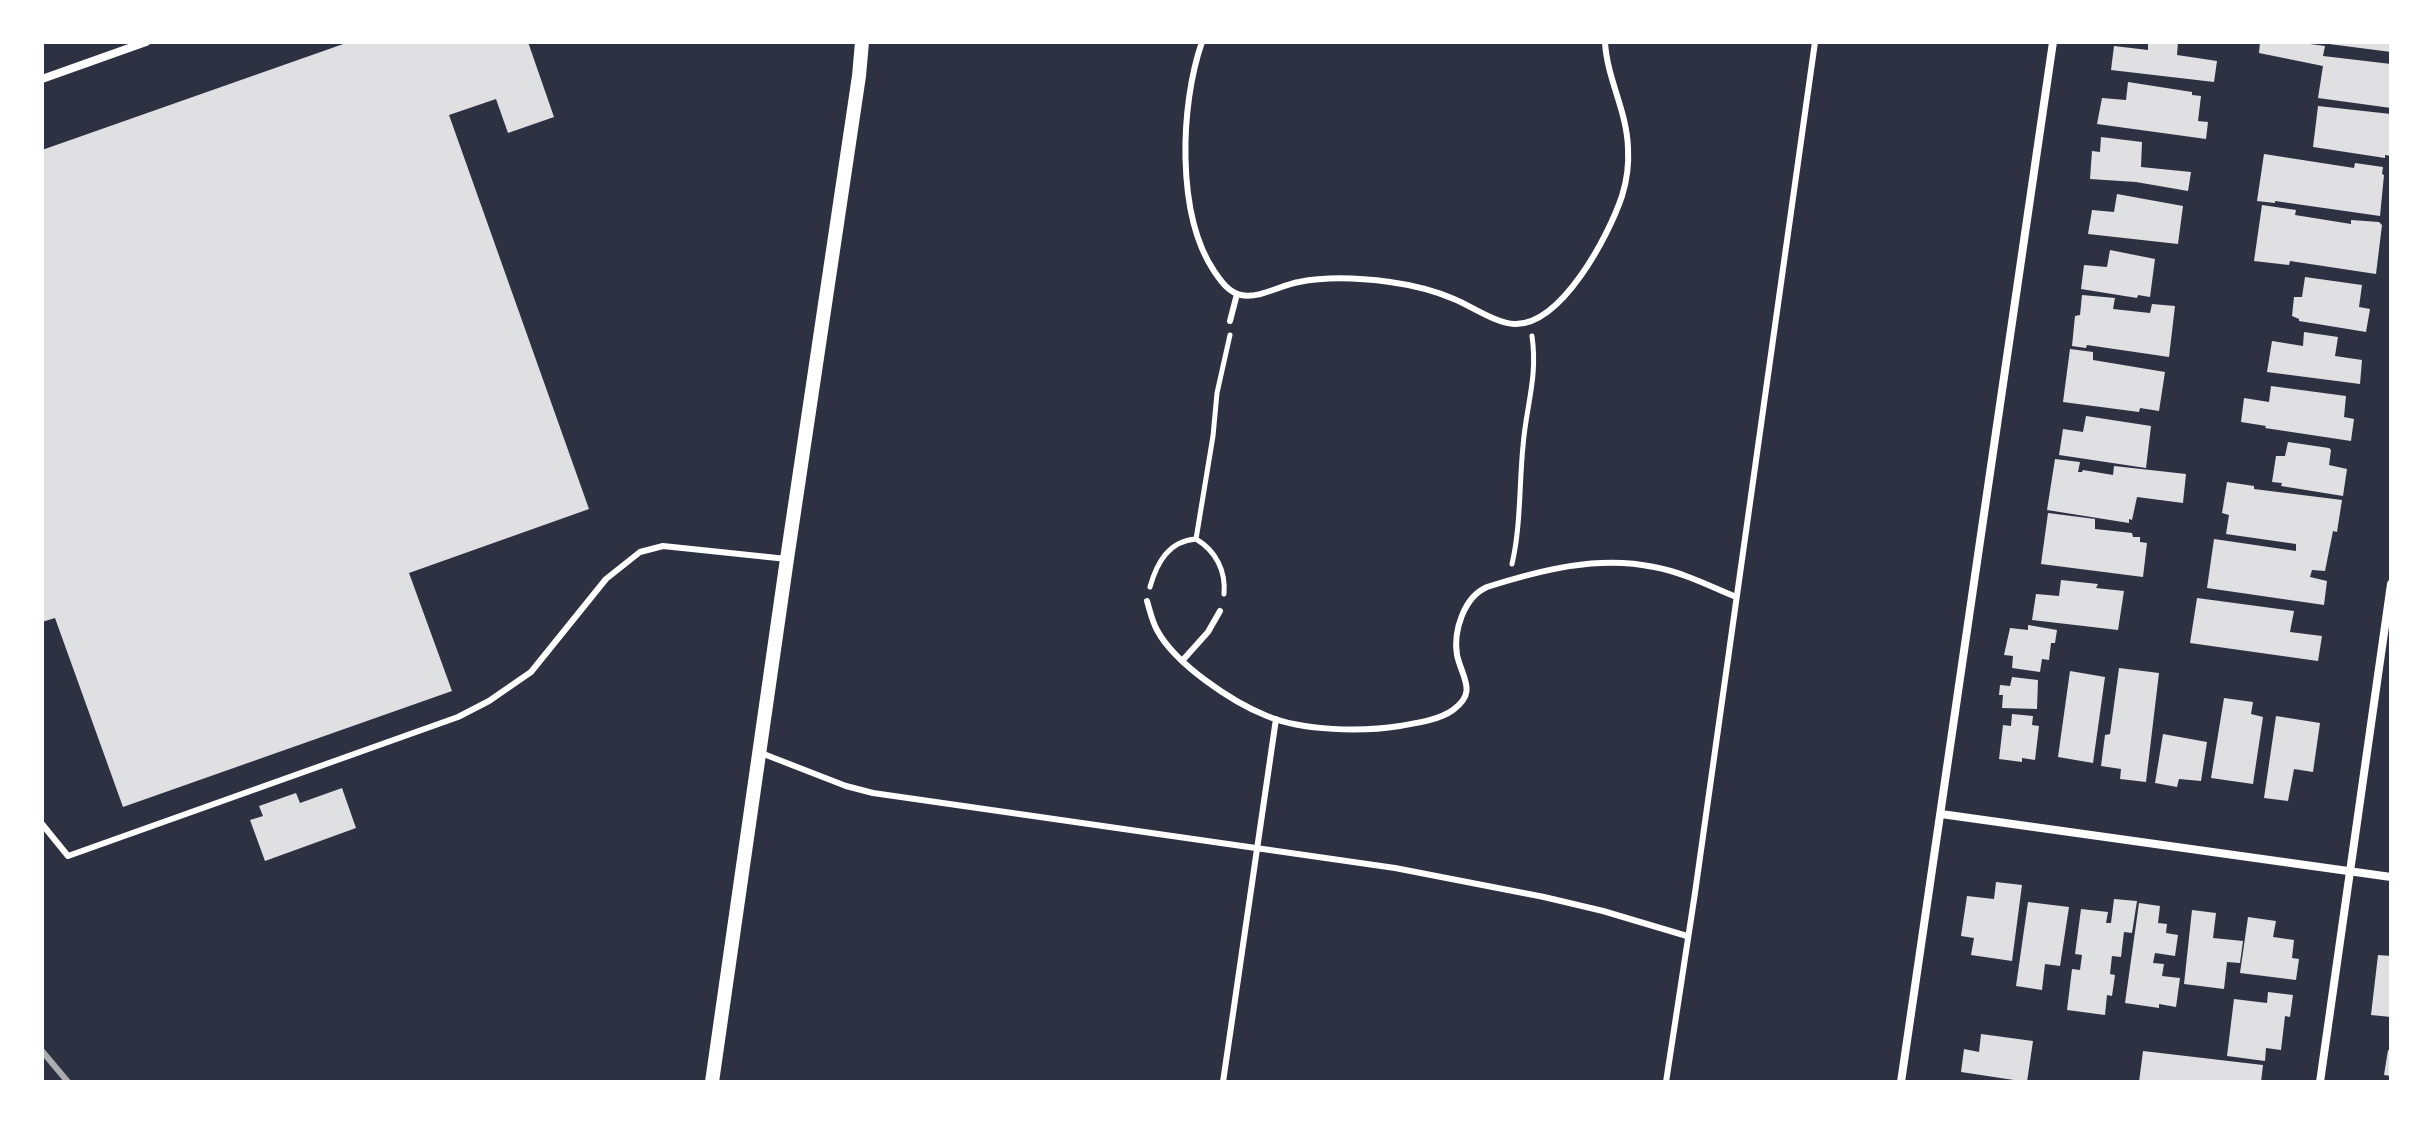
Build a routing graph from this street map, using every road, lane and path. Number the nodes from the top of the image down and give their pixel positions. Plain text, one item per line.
1 (146, 42) edge
2 (862, 42) edge
3 (1202, 42) edge
4 (1605, 42) edge
5 (1815, 42) edge
6 (2053, 42) edge
7 (42, 79) edge
8 (1237, 294) junction
9 (1230, 321) joint
10 (1529, 323) junction
11 (1196, 539) junction
12 (787, 559) junction
13 (1509, 581) junction
14 (2391, 584) edge
15 (1736, 597) junction
16 (1147, 601) joint
17 (1220, 611) joint
18 (1182, 661) junction
19 (1276, 719) junction
20 (761, 753) junction
21 (1941, 814) junction
22 (42, 824) edge
23 (1257, 848) junction
24 (2350, 871) junction
25 (2391, 877) edge
26 (1687, 936) junction
27 (712, 1082) edge
28 (1223, 1082) edge
29 (1666, 1082) edge
30 (1901, 1082) edge
31 (2320, 1082) edge

1 - 7 street
2 - 12 street
3 - 8 lane
4 - 10 lane
5 - 15 lane
6 - 21 street
8 - 9 lane
8 - 10 lane
9 - 11 path
10 - 13 path
11 - 16 path
11 - 17 path
12 - 20 street
12 - 22 lane
13 - 15 lane
13 - 19 lane
14 - 24 street
15 - 26 lane
16 - 18 lane
17 - 18 lane
18 - 19 lane
19 - 23 lane
20 - 23 lane
20 - 27 street
21 - 24 street
21 - 30 street
23 - 26 lane
23 - 28 lane
24 - 25 street
24 - 31 street
26 - 29 lane

